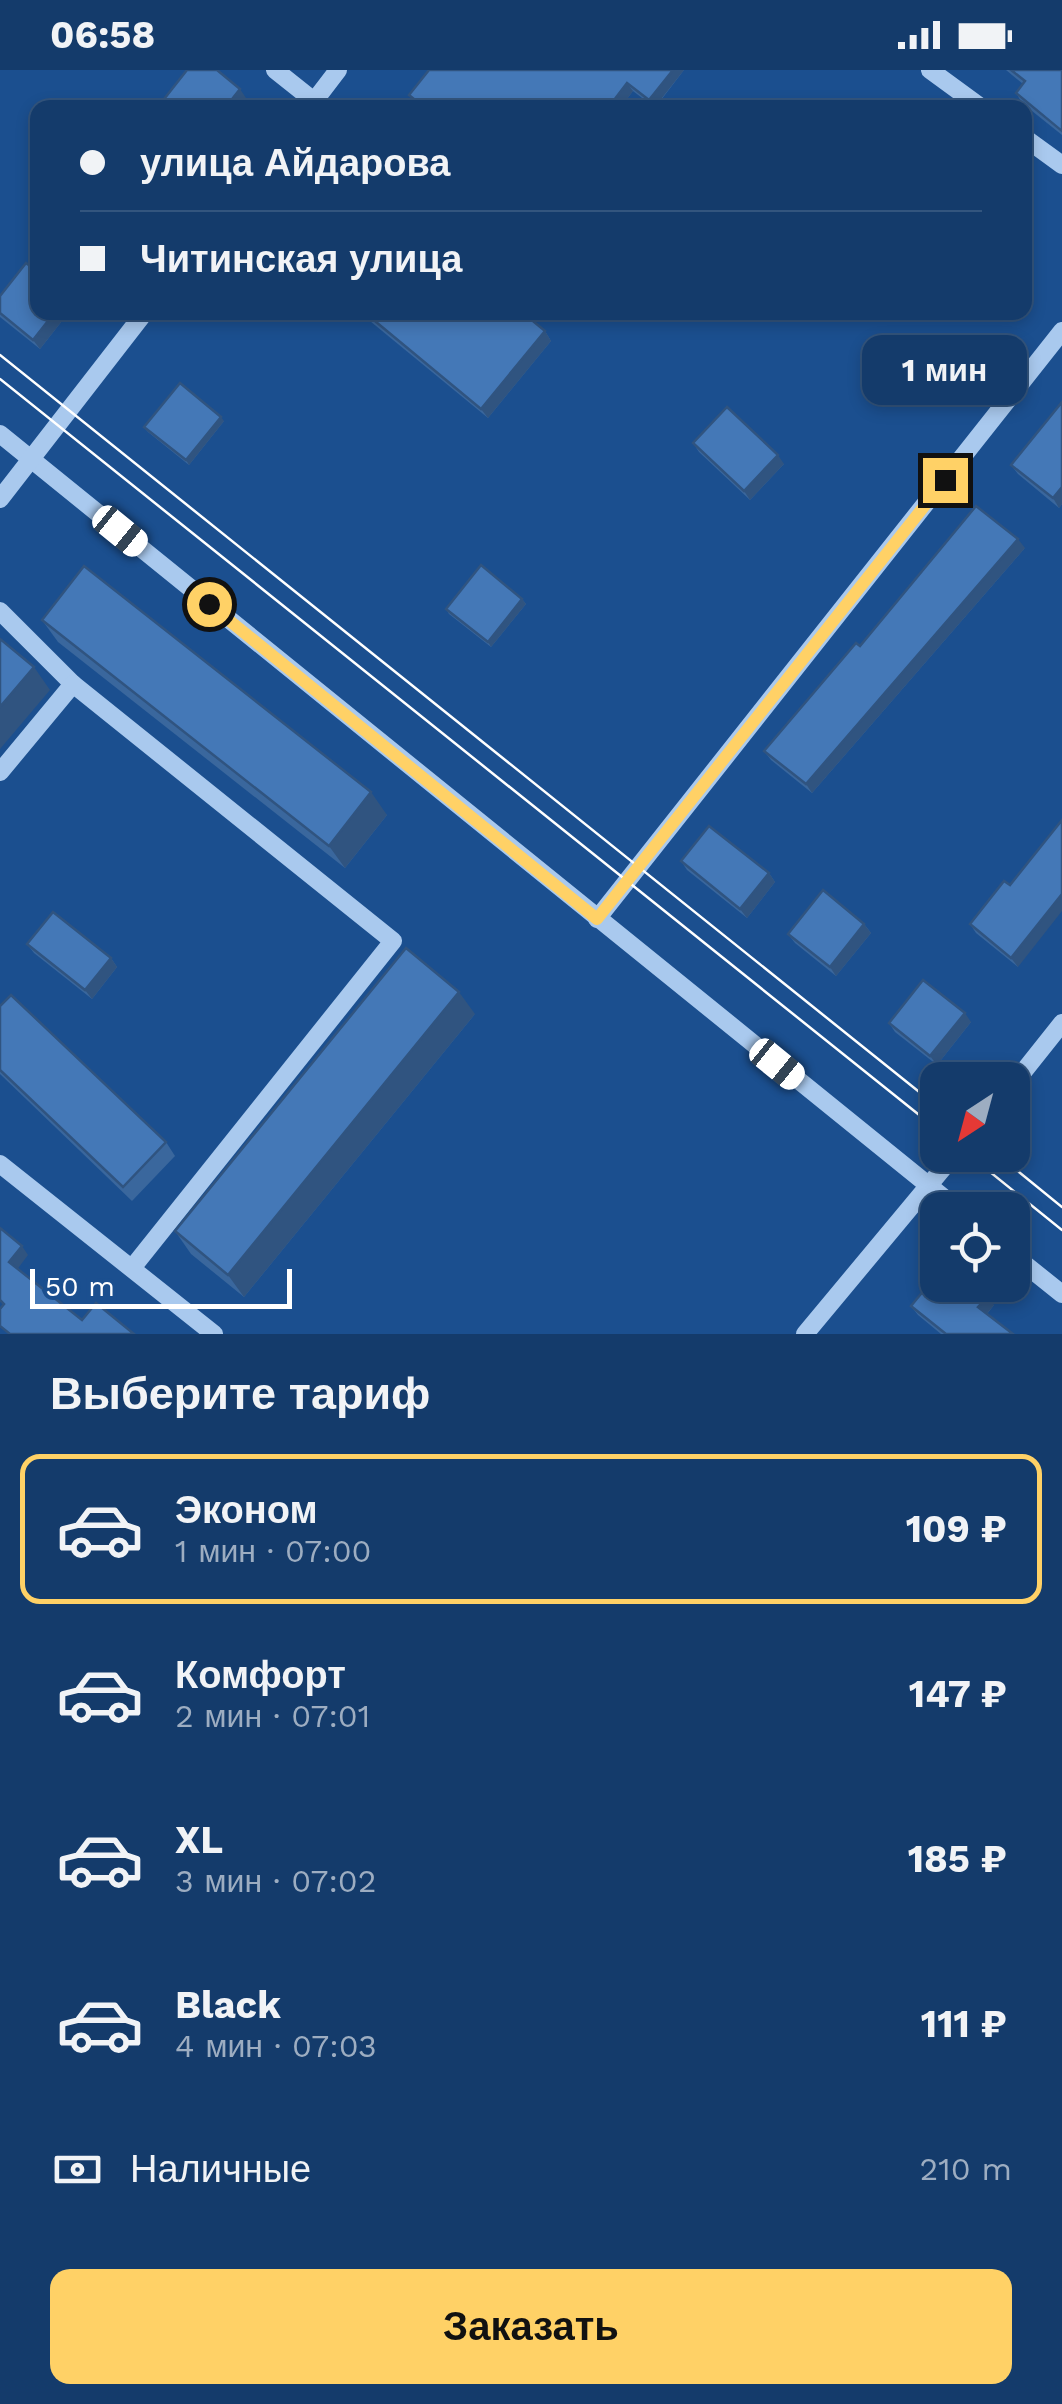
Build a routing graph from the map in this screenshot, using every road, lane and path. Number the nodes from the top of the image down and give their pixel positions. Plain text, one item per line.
1 (275, 70) edge
2 (338, 70) edge
3 (930, 70) edge
4 (308, 100) edge
5 (315, 100) edge
6 (971, 100) edge
7 (1032, 143) edge
8 (1062, 165) edge
9 (139, 320) edge
10 (1062, 331) edge
11 (0, 434) edge
12 (30, 458) junction
13 (0, 499) edge
14 (0, 611) edge
15 (73, 684) junction
16 (0, 772) edge
17 (597, 919) junction
18 (1062, 1023) edge
19 (1030, 1063) edge
20 (0, 1164) edge
21 (938, 1172) edge
22 (926, 1184) junction
23 (936, 1192) edge
24 (132, 1268) junction
25 (1030, 1268) edge
26 (1062, 1294) edge
27 (214, 1334) edge
28 (805, 1334) edge

1 - 4 street
2 - 5 street
3 - 6 street
7 - 8 street
9 - 12 street
10 - 17 street
11 - 12 street
12 - 13 street
12 - 17 street
14 - 15 street
15 - 16 street
15 - 24 street
17 - 22 street
18 - 19 street
20 - 24 street
21 - 22 street
22 - 23 street
22 - 28 street
24 - 27 street
25 - 26 street

